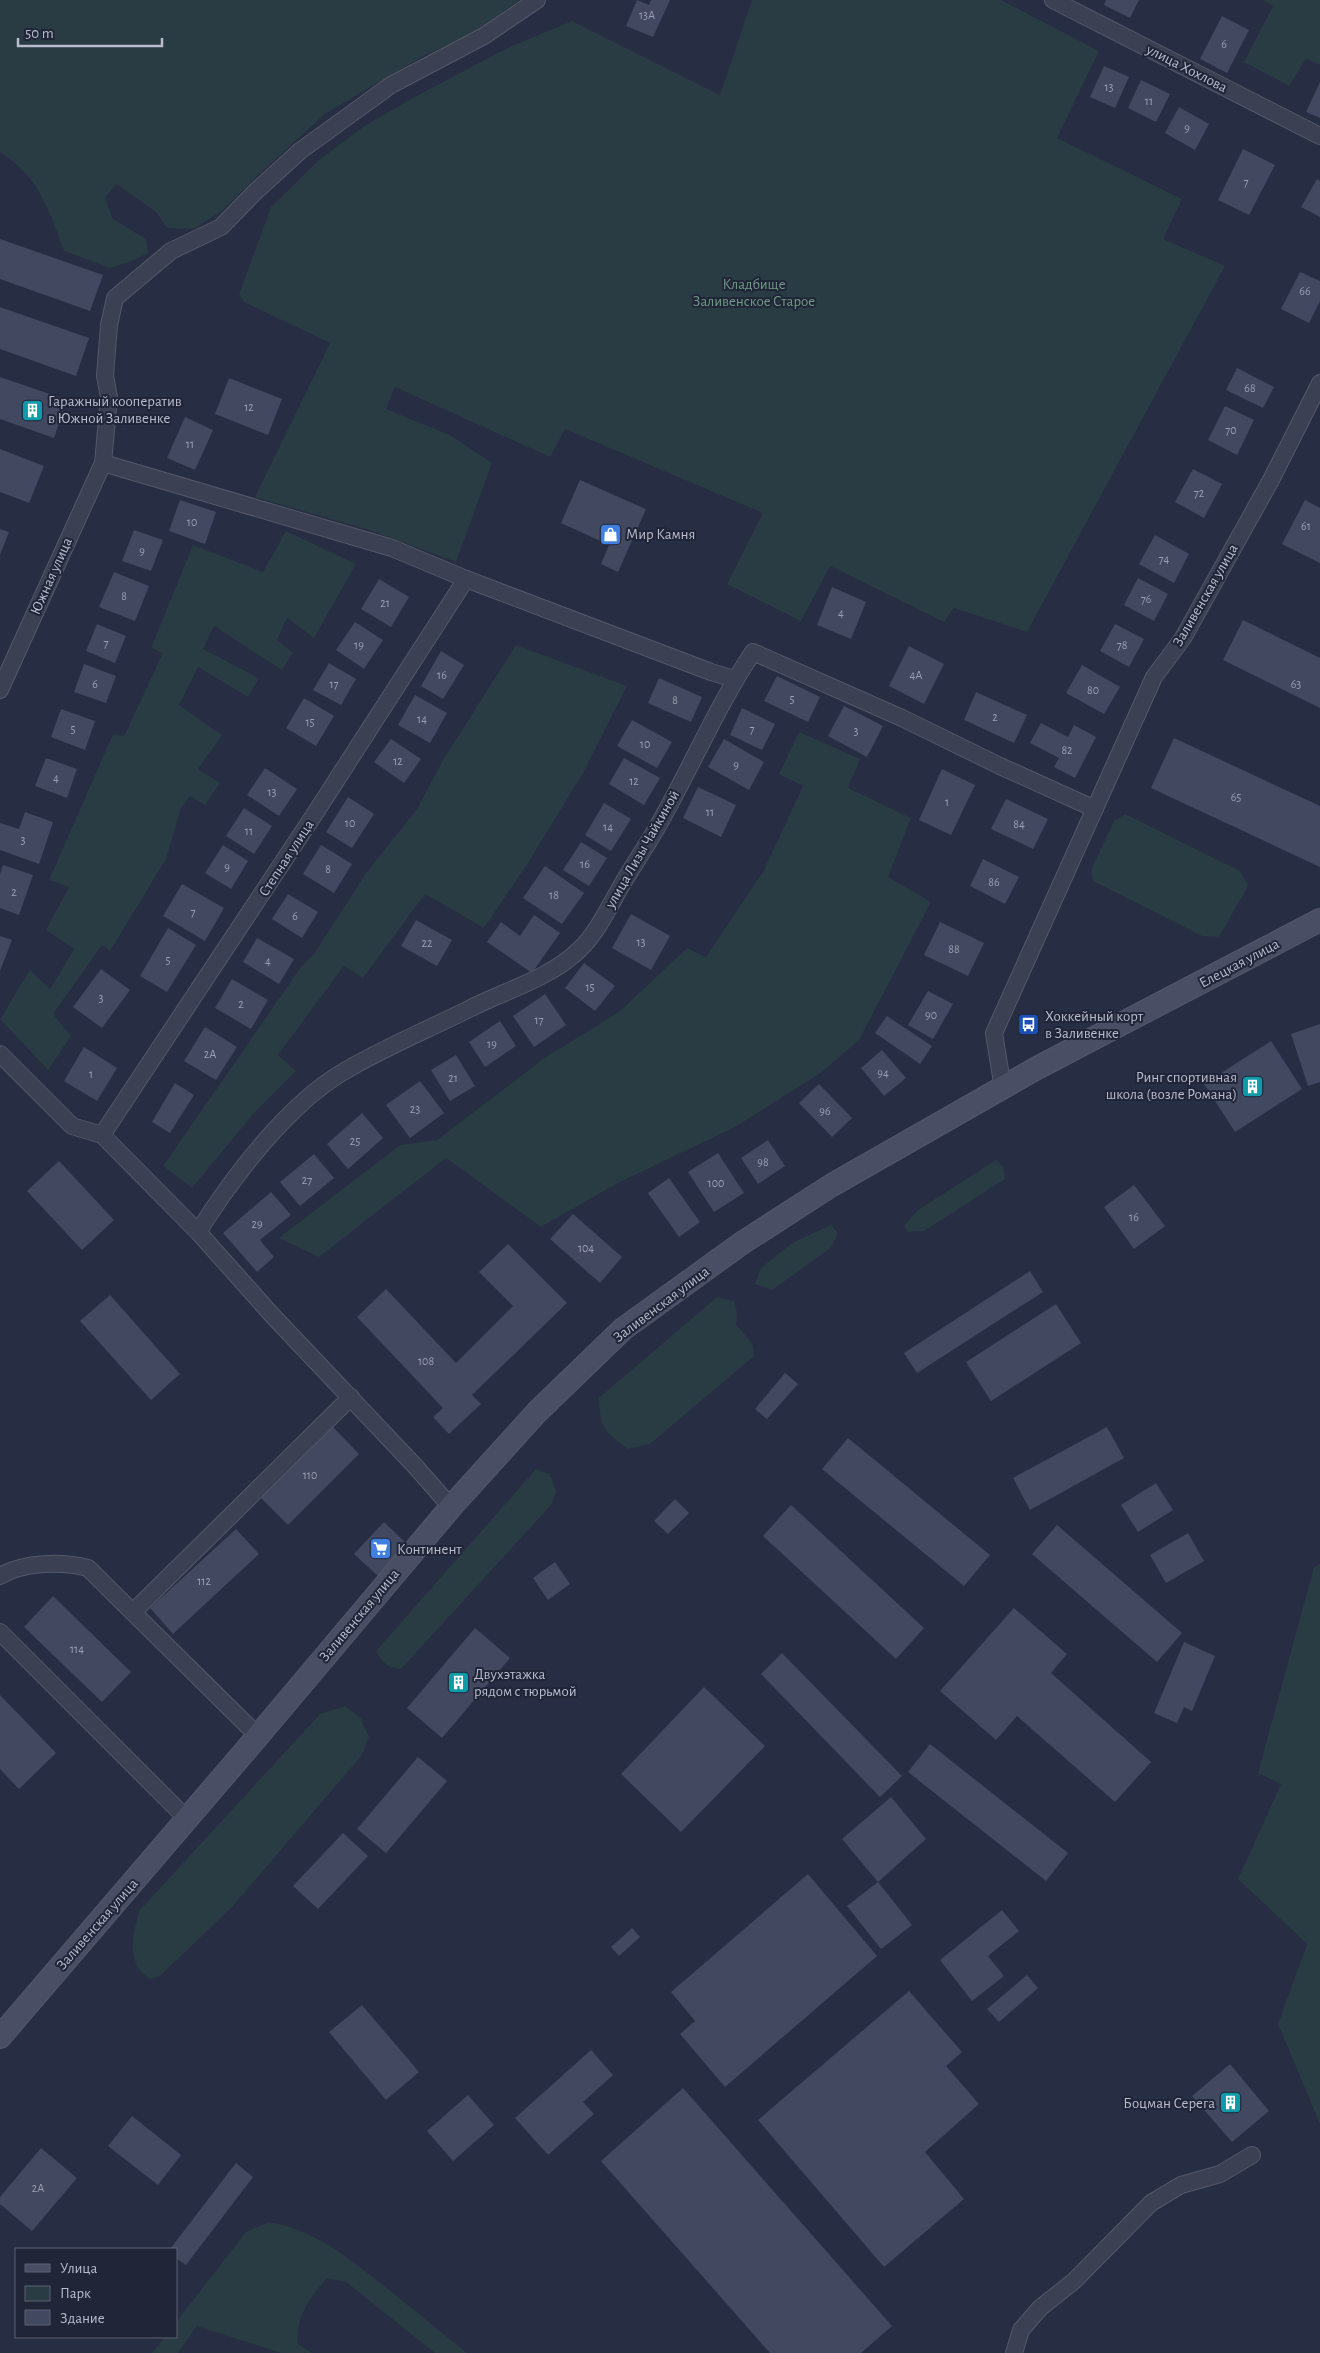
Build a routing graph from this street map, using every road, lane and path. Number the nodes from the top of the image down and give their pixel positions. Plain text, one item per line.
1 (537, 0) edge
2 (1053, 0) edge
3 (1320, 136) edge
4 (1320, 383) edge
5 (103, 463) junction
6 (466, 579) junction
7 (734, 680) junction
8 (0, 690) edge
9 (1095, 809) junction
10 (1320, 920) edge
11 (0, 1054) edge
12 (1003, 1089) junction
13 (102, 1135) junction
14 (198, 1232) junction
15 (351, 1397) junction
16 (450, 1507) junction
17 (0, 1576) edge
18 (133, 1612) junction
19 (0, 1632) edge
20 (258, 1736) junction
21 (187, 1819) junction
22 (0, 2037) edge
23 (1252, 2155) dead end
24 (1014, 2353) edge

1 - 5 street, Южная улица
2 - 3 street, улица Хохлова
4 - 9 street, Заливенская улица
5 - 6 street
5 - 8 street, Южная улица
6 - 7 street
6 - 13 street, Степная улица
7 - 9 street, улица Лизы Чайкиной
7 - 14 street, улица Лизы Чайкиной
9 - 12 street, Заливенская улица
10 - 12 street, Елецкая улица
11 - 13 street
12 - 16 street, Заливенская улица
13 - 14 street
14 - 15 street
15 - 16 street
15 - 18 street
16 - 20 street, Заливенская улица
17 - 18 street
18 - 20 street
19 - 21 street
20 - 21 street, Заливенская улица
21 - 22 street, Заливенская улица
23 - 24 street

